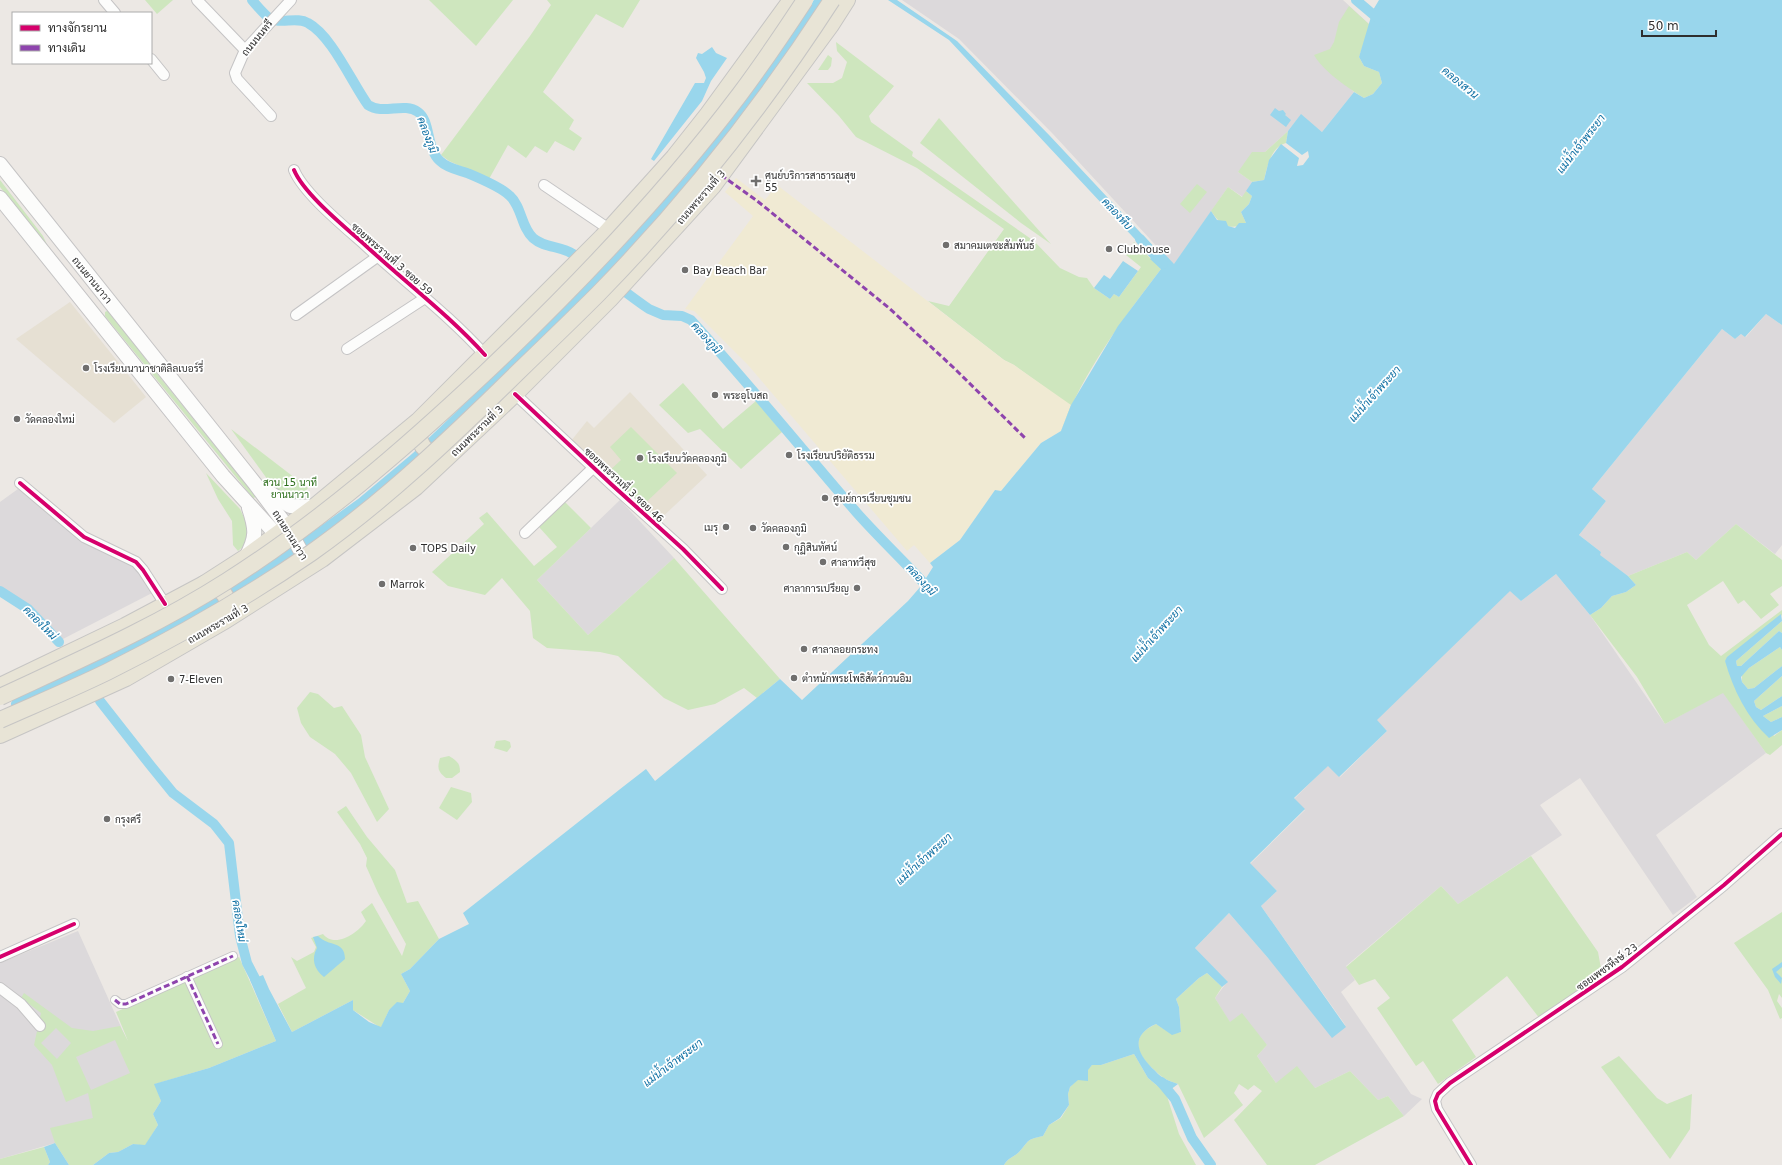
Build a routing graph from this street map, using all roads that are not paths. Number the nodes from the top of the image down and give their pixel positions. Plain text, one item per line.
1 (104, 0) edge
2 (197, 0) edge
3 (291, 0) edge
4 (791, 0) edge
5 (805, 0) edge
6 (832, 0) edge
7 (847, 0) edge
8 (113, 12) edge
9 (245, 50) junction
10 (152, 60) edge
11 (164, 75) dead end
12 (271, 116) dead end
13 (0, 164) edge
14 (294, 170) dead end
15 (544, 185) dead end
16 (0, 198) edge
17 (609, 229) junction
18 (60, 239) junction
19 (377, 257) junction
20 (425, 298) junction
21 (87, 306) junction
22 (296, 315) dead end
23 (347, 349) dead end
24 (485, 355) junction
25 (516, 394) junction
26 (418, 421) junction
27 (448, 459) junction
28 (593, 468) junction
29 (20, 483) dead end
30 (256, 485) junction
31 (247, 502) junction
32 (314, 507) junction
33 (525, 534) dead end
34 (286, 537) junction
35 (246, 557) junction
36 (304, 560) junction
37 (204, 584) junction
38 (722, 589) dead end
39 (165, 604) junction
40 (226, 620) junction
41 (0, 686) edge
42 (0, 698) edge
43 (0, 720) edge
44 (0, 735) edge
45 (1782, 834) edge
46 (74, 924) dead end
47 (233, 956) dead end
48 (0, 957) edge
49 (187, 976) junction
50 (0, 988) edge
51 (115, 1000) dead end
52 (40, 1026) dead end
53 (218, 1044) dead end
54 (1471, 1165) edge

1 - 8 street
2 - 9 street
3 - 9 street, ถนนนนทรี
4 - 17 main road
5 - 42 main road, bridge
6 - 43 main road, ถนนพระรามที่ 3, bridge
7 - 25 main road, ถนนพระรามที่ 3
9 - 12 street, ถนนนนทรี
10 - 11 street
13 - 18 main road, ถนนยานนาวา
14 - 19 street, ซอยพระรามที่ 3 ซอย 59
15 - 17 street
16 - 21 main road, ถนนยานนาวา
17 - 24 main road
18 - 21 main road
18 - 30 main road, ถนนยานนาวา
19 - 20 street, ซอยพระรามที่ 3 ซอย 59
19 - 22 street
20 - 23 street
20 - 24 street, ซอยพระรามที่ 3 ซอย 59
21 - 31 main road, ถนนยานนาวา
24 - 26 main road
25 - 27 main road, ถนนพระรามที่ 3
25 - 28 street, ซอยพระรามที่ 3 ซอย 46
26 - 27 main road
26 - 32 main road
27 - 36 main road, ถนนพระรามที่ 3
28 - 33 street
28 - 38 street, ซอยพระรามที่ 3 ซอย 46
29 - 39 street
30 - 32 main road
30 - 34 main road, ถนนยานนาวา
31 - 34 main road, ถนนยานนาวา
31 - 35 main road
32 - 34 main road
34 - 35 main road
34 - 36 main road, ถนนยานนาวา
35 - 37 main road
36 - 40 main road, ถนนพระรามที่ 3
37 - 39 main road
37 - 40 main road
39 - 41 main road
40 - 44 main road, ถนนพระรามที่ 3
45 - 54 street, ซอยเพชรหึงษ์ 23
46 - 48 street
47 - 49 street
49 - 51 street
49 - 53 street
50 - 52 street

